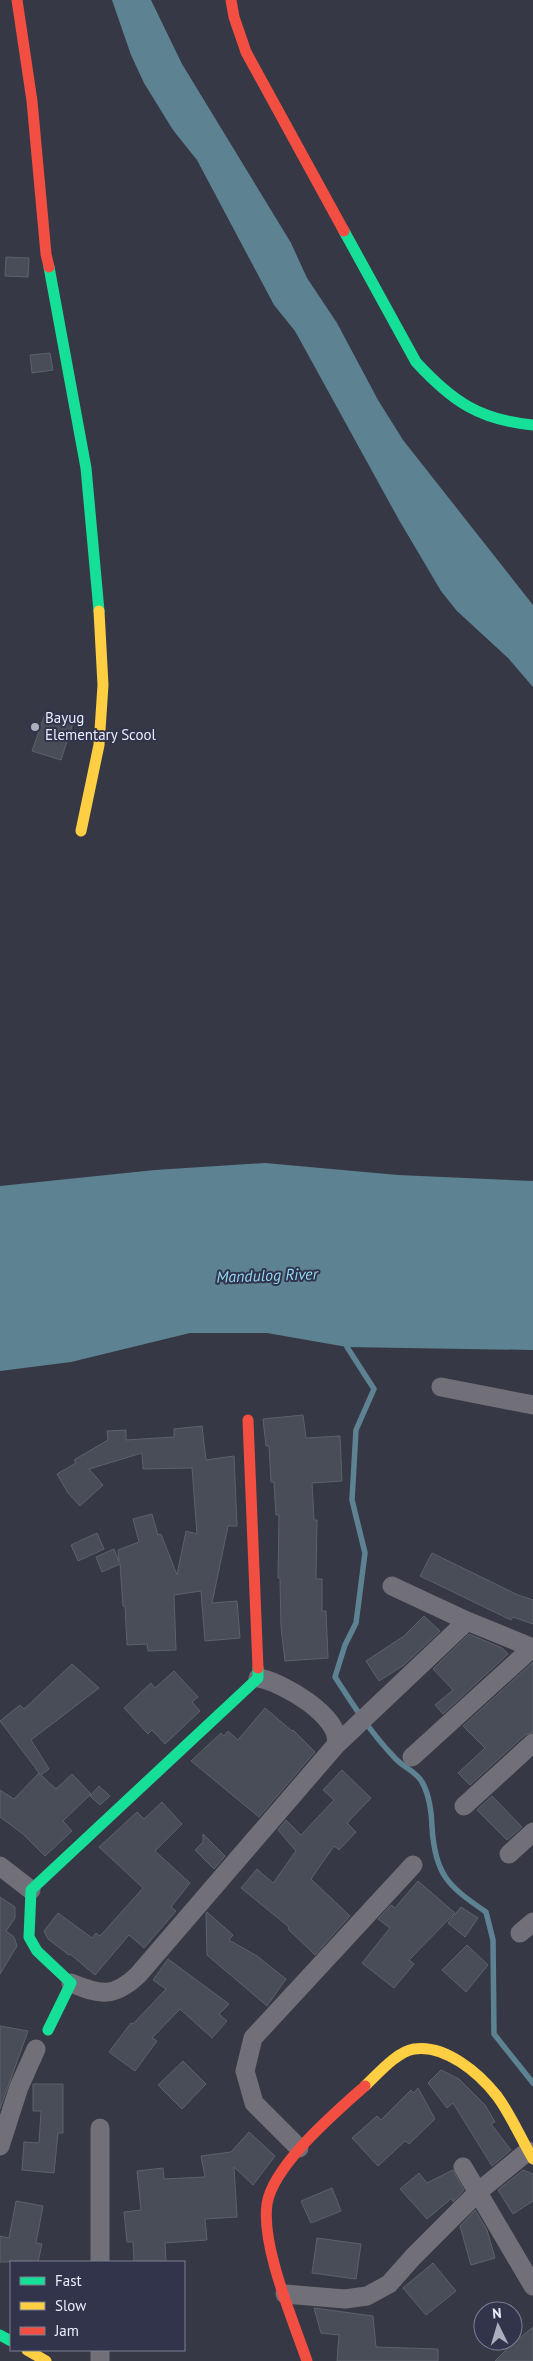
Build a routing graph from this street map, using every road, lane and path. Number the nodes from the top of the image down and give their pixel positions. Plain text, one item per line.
1 (17, 0) edge
2 (231, 0) edge
3 (533, 425) edge
4 (81, 831) dead end
5 (441, 1387) dead end
6 (533, 1405) edge
7 (248, 1420) dead end
8 (392, 1586) dead end
9 (467, 1621) junction
10 (533, 1648) edge
11 (258, 1678) junction
12 (533, 1743) edge
13 (336, 1745) junction
14 (412, 1757) dead end
15 (464, 1806) dead end
16 (533, 1832) edge
17 (509, 1854) dead end
18 (414, 1865) dead end
19 (0, 1866) edge
20 (31, 1890) junction
21 (71, 1983) junction
22 (48, 2030) dead end
23 (36, 2049) dead end
24 (100, 2128) dead end
25 (0, 2146) edge
26 (299, 2148) junction
27 (530, 2155) edge
28 (463, 2167) dead end
29 (478, 2192) junction
30 (100, 2261) edge
31 (533, 2286) edge
32 (285, 2294) junction
33 (28, 2351) edge
34 (46, 2361) edge
35 (307, 2361) edge

1 - 4 street
2 - 3 street
5 - 6 street
7 - 11 street
8 - 9 street
9 - 10 street
9 - 13 street
10 - 14 street
11 - 13 street
11 - 20 street
12 - 15 street
13 - 21 street
16 - 17 street
18 - 26 street
19 - 20 street
20 - 21 street
21 - 22 street
23 - 25 street
24 - 30 street
26 - 27 street
26 - 32 street
27 - 29 street
28 - 29 street
29 - 31 street
29 - 32 street
32 - 35 street
33 - 34 street

